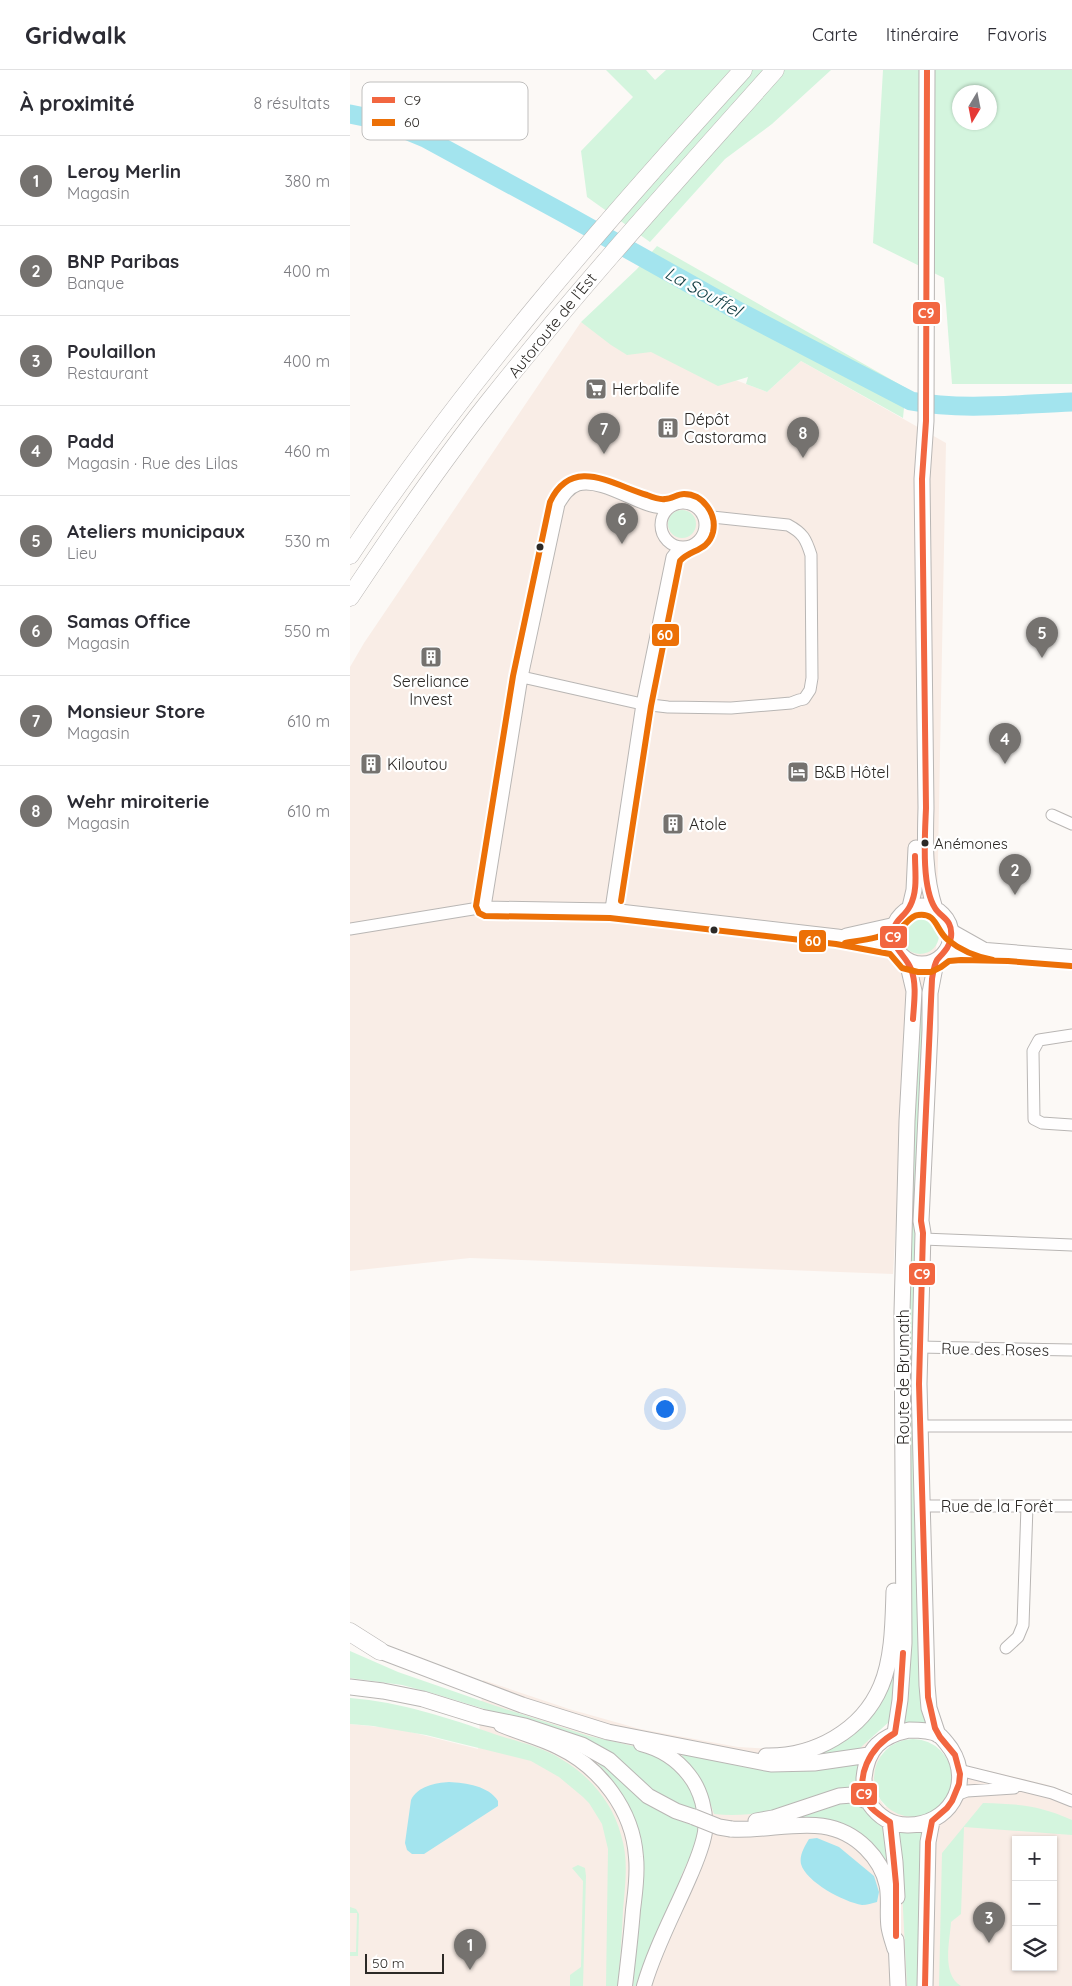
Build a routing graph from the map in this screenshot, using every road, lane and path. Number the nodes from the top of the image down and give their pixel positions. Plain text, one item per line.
1 (743, 70) edge
2 (776, 70) edge
3 (927, 70) edge
4 (650, 506) junction
5 (667, 509) junction
6 (703, 516) junction
7 (721, 519) junction
8 (660, 522) junction
9 (704, 531) junction
10 (675, 545) junction
11 (350, 555) edge
12 (350, 597) edge
13 (522, 677) junction
14 (642, 704) junction
15 (925, 709) junction
16 (1052, 815) dead end
17 (1072, 824) edge
18 (485, 907) junction
19 (910, 908) junction
20 (611, 909) junction
21 (935, 909) junction
22 (895, 923) junction
23 (350, 929) edge
24 (951, 931) junction
25 (837, 936) junction
26 (895, 946) junction
27 (986, 950) junction
28 (940, 957) junction
29 (1072, 957) edge
30 (907, 962) junction
31 (1072, 1035) edge
32 (1072, 1125) edge
33 (923, 1236) junction
34 (1072, 1245) edge
35 (919, 1347) junction
36 (1072, 1350) edge
37 (920, 1426) junction
38 (1072, 1426) edge
39 (902, 1458) junction
40 (922, 1506) junction
41 (1027, 1506) junction
42 (1072, 1506) edge
43 (350, 1632) edge
44 (1006, 1648) dead end
45 (380, 1651) joint
46 (350, 1687) edge
47 (481, 1717) junction
48 (608, 1732) junction
49 (895, 1733) junction
50 (938, 1735) junction
51 (668, 1743) junction
52 (869, 1755) junction
53 (959, 1770) junction
54 (1034, 1789) junction
55 (956, 1795) junction
56 (867, 1800) junction
57 (1072, 1801) edge
58 (932, 1821) junction
59 (890, 1822) junction
60 (732, 1826) junction
61 (895, 1949) junction
62 (626, 1986) edge
63 (644, 1986) edge
64 (898, 1986) edge
65 (925, 1986) edge

1 - 11 highway, Autoroute de l’Est
2 - 12 highway, Autoroute de l’Est
3 - 15 main road
4 - 5 street
4 - 8 street
4 - 13 street
5 - 6 street
5 - 8 street
6 - 7 street
6 - 9 street
7 - 9 street
7 - 14 street
8 - 10 street
9 - 10 street
10 - 14 street
13 - 14 street
13 - 18 street
14 - 20 street
15 - 19 main road
15 - 21 main road
16 - 17 street
18 - 20 street
18 - 23 street
19 - 21 main road
19 - 22 main road
20 - 25 street
21 - 24 main road
22 - 25 street
22 - 26 main road
24 - 27 street
24 - 28 main road
25 - 26 street
26 - 30 main road
27 - 28 street
27 - 29 street
28 - 30 main road
28 - 33 main road, Route de Brumath
30 - 39 main road, Route de Brumath
31 - 32 street
33 - 34 street
33 - 35 main road, Route de Brumath
35 - 36 street, Rue des Roses
35 - 37 main road, Route de Brumath
37 - 38 street
37 - 40 main road, Route de Brumath
39 - 49 main road, Route de Brumath
39 - 51 main road
40 - 41 street, Rue de la Forêt
40 - 50 main road, Route de Brumath
41 - 42 street, Rue de la Forêt
41 - 44 street
43 - 45 highway
45 - 48 main road
46 - 47 main road
47 - 60 main road, bridge
47 - 62 street
48 - 51 main road
48 - 63 street
49 - 50 main road
49 - 52 main road
50 - 53 main road
51 - 52 main road
52 - 56 main road
53 - 54 street
53 - 55 main road
54 - 55 street
54 - 57 street
55 - 58 main road
56 - 59 main road
56 - 60 main road
58 - 59 main road
58 - 65 main road
59 - 61 main road
60 - 61 main road
61 - 64 main road

